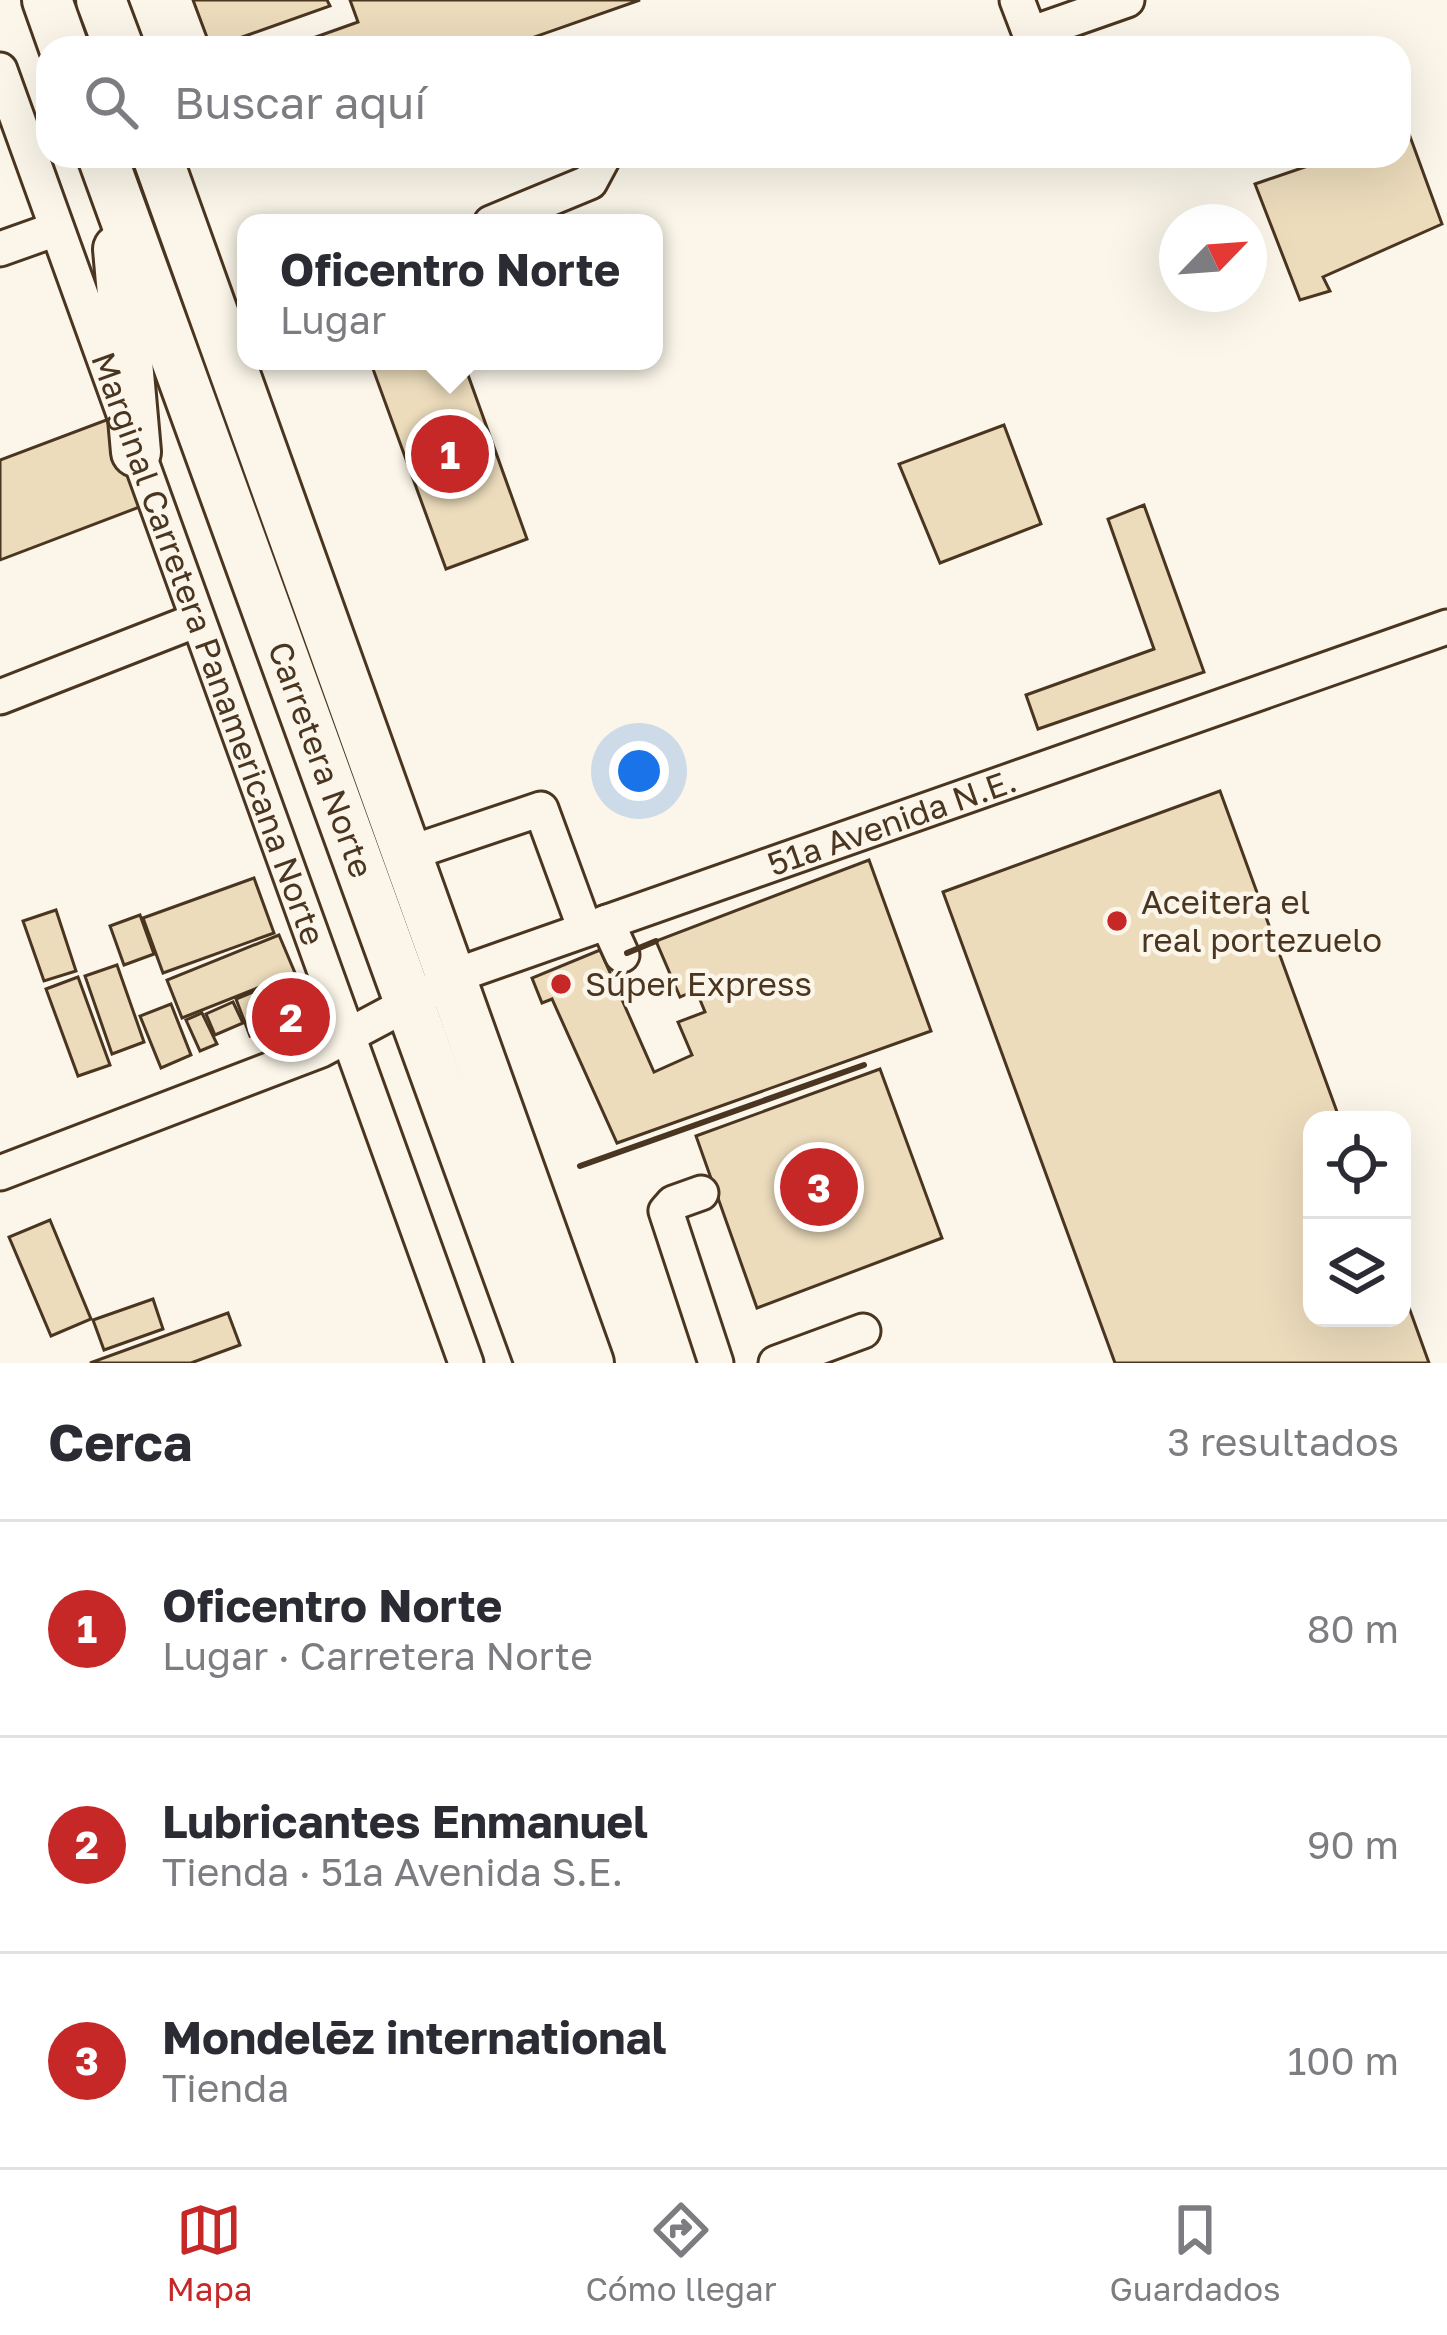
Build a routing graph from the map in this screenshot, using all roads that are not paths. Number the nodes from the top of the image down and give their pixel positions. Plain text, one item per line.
1 (47, 0) edge
2 (101, 0) edge
3 (1017, 0) edge
4 (1126, 0) edge
5 (60, 36) edge
6 (114, 36) edge
7 (0, 70) edge
8 (162, 168) edge
9 (598, 168) edge
10 (107, 170) edge
11 (513, 214) edge
12 (56, 229) junction
13 (0, 249) edge
14 (233, 329) edge
15 (247, 370) edge
16 (136, 452) junction
17 (197, 620) junction
18 (1447, 627) edge
19 (0, 698) edge
20 (407, 854) junction
21 (596, 926) junction
22 (622, 955) dead end
23 (452, 980) junction
24 (410, 1003) junction
25 (348, 1035) junction
26 (0, 1173) edge
27 (700, 1193) dead end
28 (556, 1273) junction
29 (863, 1331) dead end
30 (466, 1363) edge
31 (540, 1363) edge
32 (589, 1363) edge
33 (601, 1363) edge
34 (716, 1363) edge
35 (776, 1363) edge

1 - 5 highway
2 - 6 highway
3 - 4 street
7 - 12 street, Marginal Carretera Panamericana Norte
8 - 14 highway, Carretera Norte
9 - 11 street
10 - 16 highway
10 - 24 highway, Carretera Norte
12 - 13 street
12 - 16 street, Marginal Carretera Panamericana Norte
15 - 20 highway, Carretera Norte
16 - 17 street, Marginal Carretera Panamericana Norte
17 - 19 street
17 - 25 street, Marginal Carretera Panamericana Norte
18 - 21 street, 51a Avenida N.E.
20 - 21 street
20 - 23 highway, Carretera Norte
21 - 22 street
21 - 23 street, 51a Avenida N.E.
23 - 24 street, 51a Avenida N.E.
23 - 28 highway, Carretera Norte
24 - 25 street, 51a Avenida N.E.
24 - 31 highway, Carretera Norte
25 - 26 street, 51a Avenida N.E.
25 - 30 street, Marginal Carretera Panamericana Norte
27 - 34 street
28 - 32 highway, Carretera Norte
28 - 33 highway
29 - 35 street

